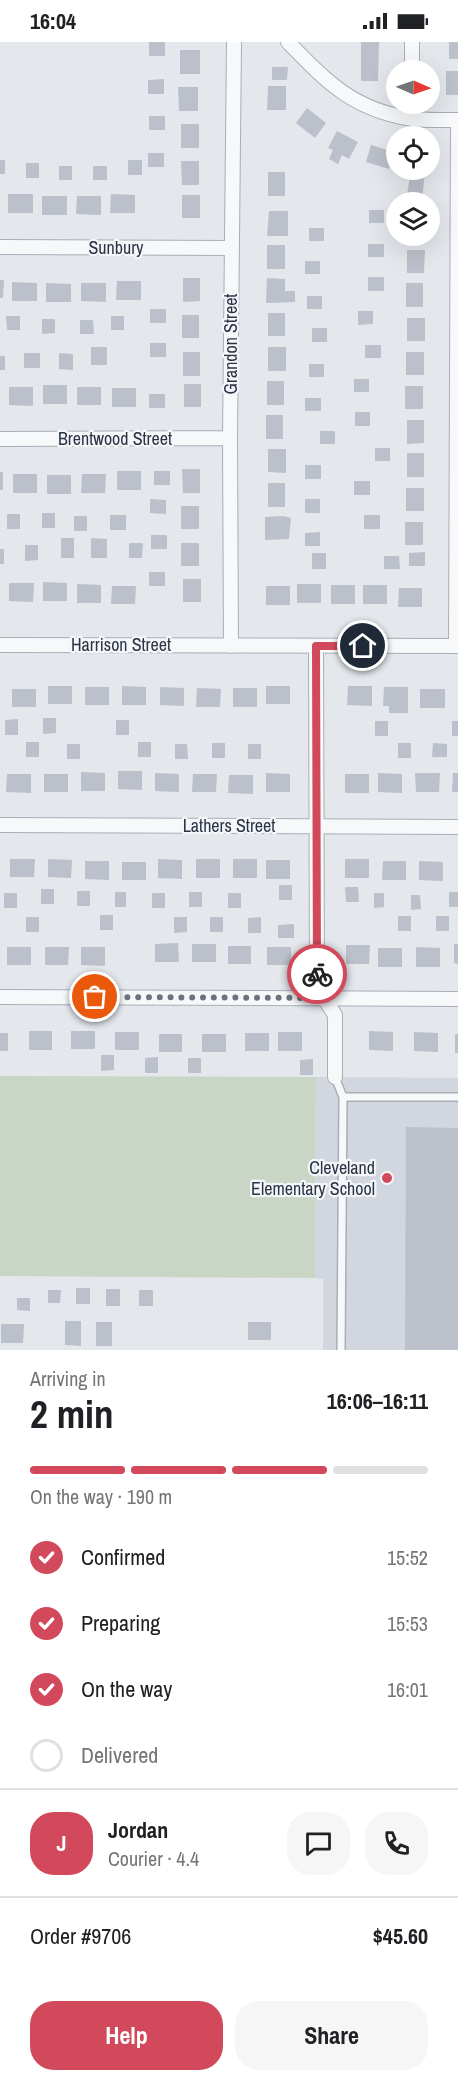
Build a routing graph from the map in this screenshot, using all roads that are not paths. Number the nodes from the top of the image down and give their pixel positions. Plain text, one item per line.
1 (234, 42) edge
2 (288, 42) edge
3 (412, 42) edge
4 (412, 60) edge
5 (412, 114) edge
6 (412, 119) junction
7 (458, 120) edge
8 (0, 248) edge
9 (232, 248) junction
10 (230, 438) junction
11 (0, 439) edge
12 (0, 645) edge
13 (231, 646) junction
14 (316, 646) junction
15 (457, 646) edge
16 (0, 825) edge
17 (316, 827) junction
18 (458, 827) edge
19 (0, 997) edge
20 (325, 998) junction
21 (458, 999) edge
22 (335, 1077) joint
23 (343, 1097) junction
24 (458, 1097) edge
25 (341, 1350) edge

1 - 9 street, Grandon Street
2 - 6 street
3 - 4 street
5 - 6 street
6 - 7 street
7 - 15 street
8 - 9 street, Sunbury
9 - 10 street, Grandon Street
10 - 11 street, Brentwood Street
10 - 13 street, Grandon Street
12 - 13 street, Harrison Street
13 - 14 street, Harrison Street
14 - 15 street, Harrison Street
14 - 17 street
16 - 17 street, Lathers Street
17 - 18 street, Lathers Street
17 - 20 street
19 - 20 street
20 - 21 street
20 - 22 street
22 - 23 lane
23 - 24 lane
23 - 25 lane

